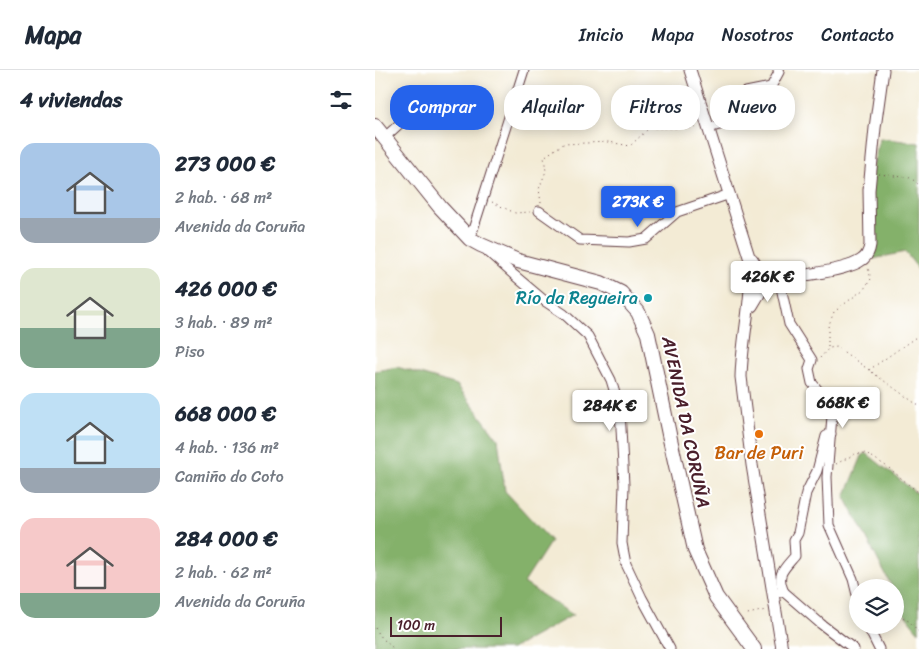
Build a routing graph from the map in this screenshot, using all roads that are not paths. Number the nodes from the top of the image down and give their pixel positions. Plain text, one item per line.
1 (523, 70) edge
2 (690, 70) edge
3 (778, 70) edge
4 (883, 70) edge
5 (375, 126) edge
6 (709, 128) junction
7 (393, 130) edge
8 (384, 138) junction
9 (730, 194) junction
10 (539, 211) road end
11 (476, 242) junction
12 (759, 278) junction
13 (778, 278) junction
14 (748, 315) junction
15 (831, 434) junction
16 (853, 579) edge
17 (779, 592) junction
18 (872, 634) edge
19 (670, 649) edge
20 (753, 649) edge
21 (782, 649) edge
22 (854, 649) edge
23 (879, 649) edge

1 - 11 street
2 - 6 street
3 - 6 street
4 - 13 street
5 - 8 main road, AVENIDA DA CORUÑA
6 - 9 street
7 - 8 street
8 - 11 main road, AVENIDA DA CORUÑA
9 - 10 street
9 - 12 street
11 - 19 street
11 - 20 main road, AVENIDA DA CORUÑA
12 - 13 street
12 - 14 street
12 - 14 street
13 - 15 street
14 - 17 street
15 - 16 street
15 - 17 street
17 - 21 street
17 - 22 street
18 - 23 street

